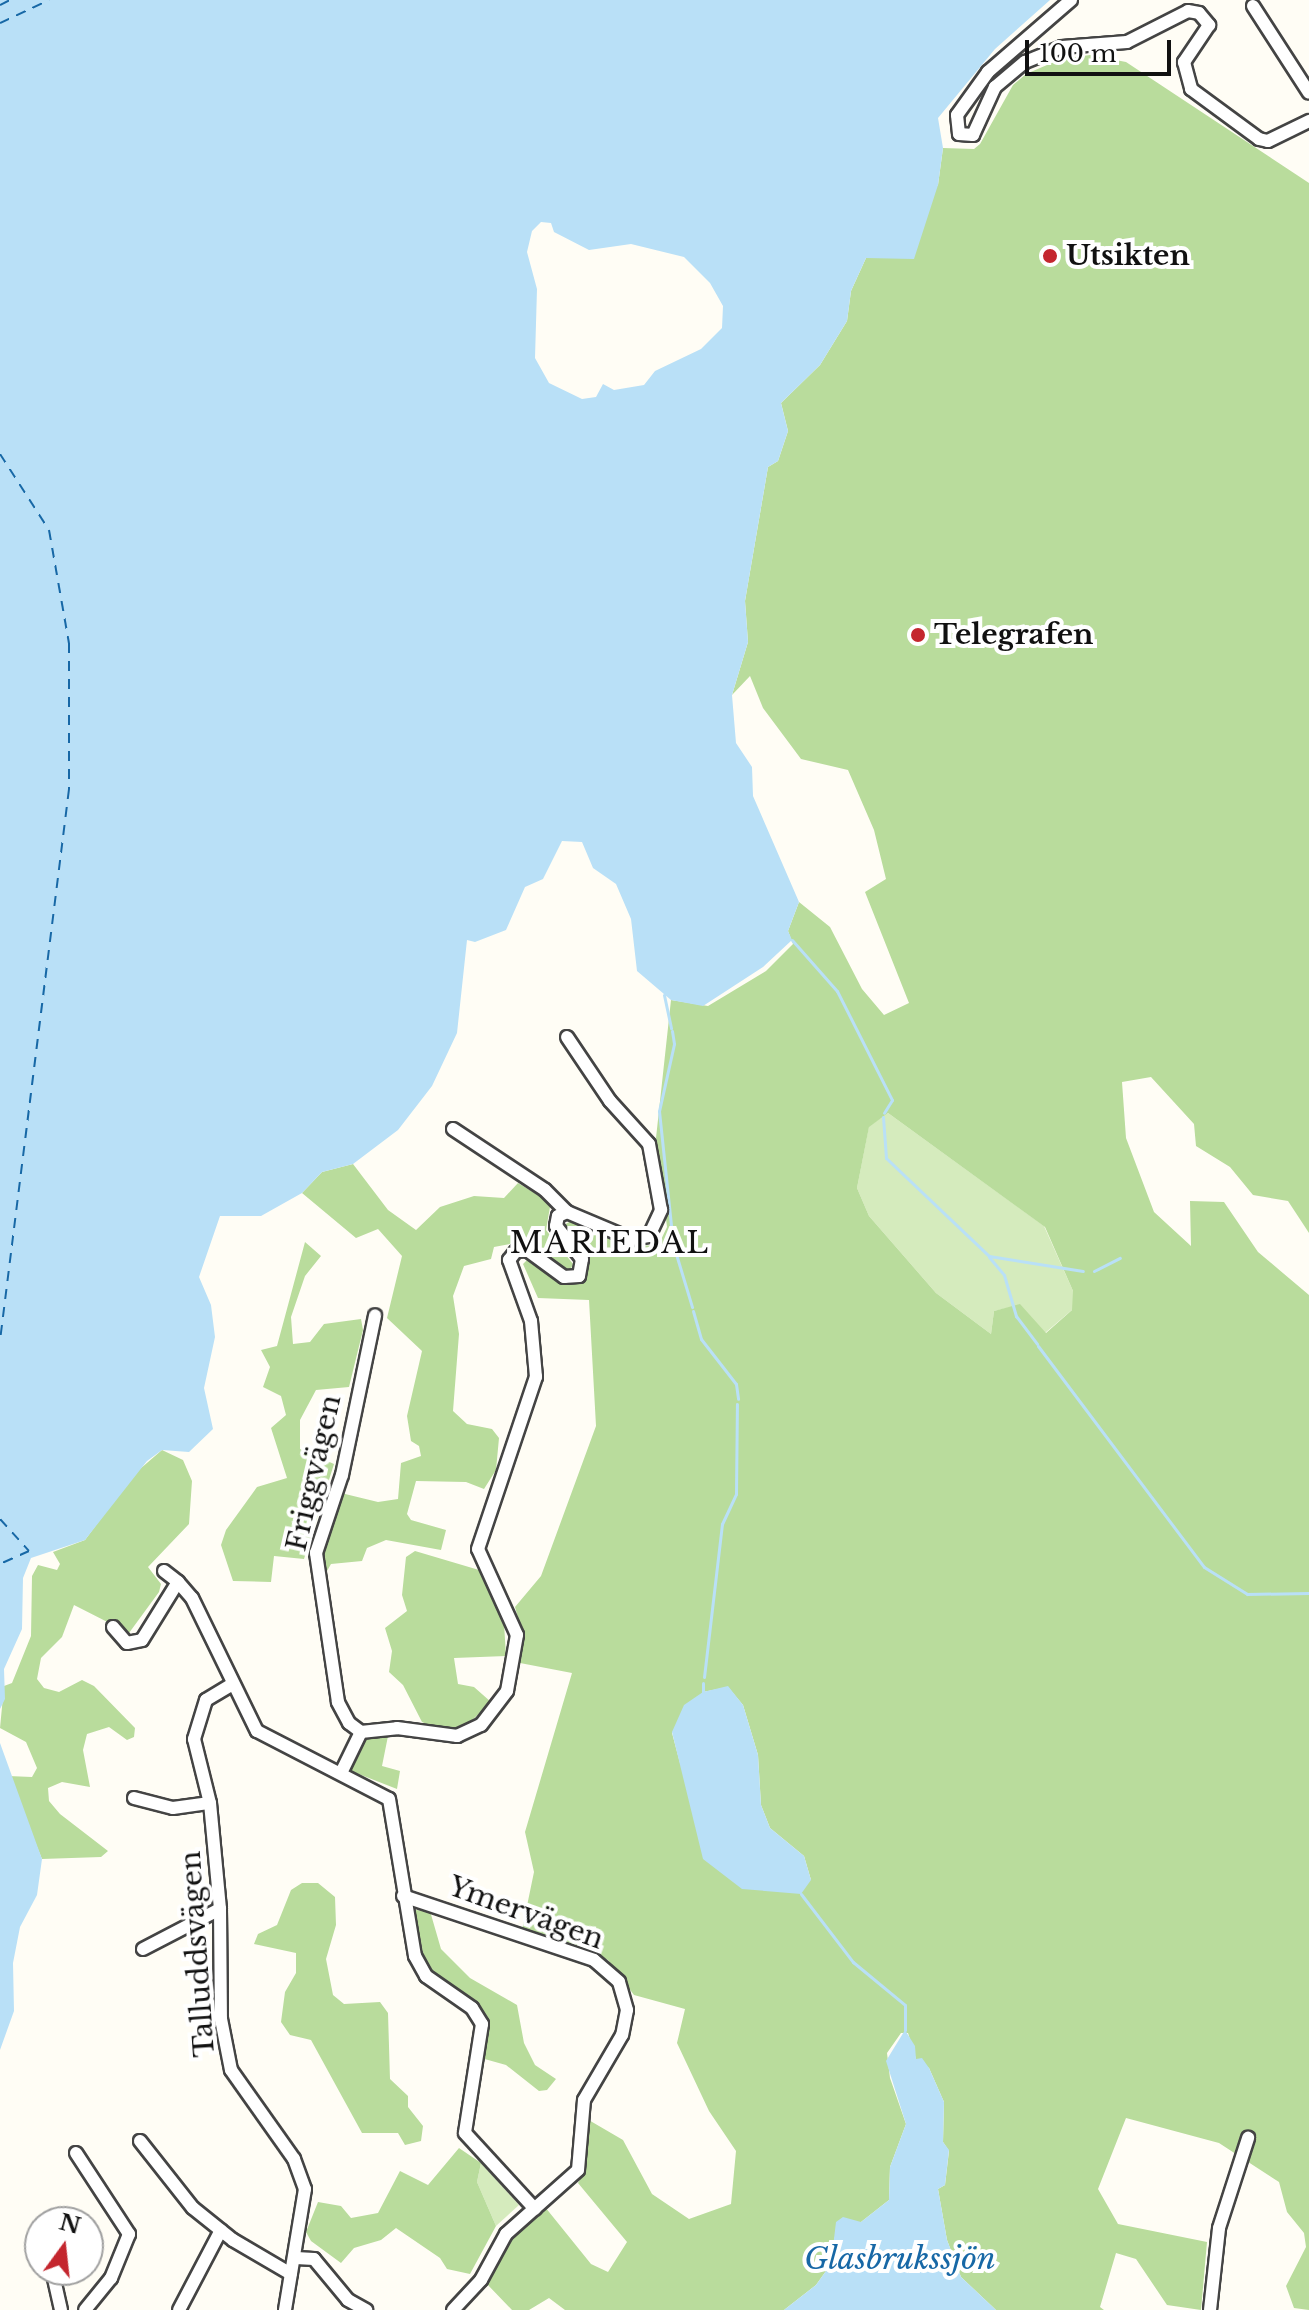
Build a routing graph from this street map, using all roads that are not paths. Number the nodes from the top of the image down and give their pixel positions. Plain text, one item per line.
1 (1071, 0) edge
2 (1253, 6) dead end
3 (1309, 93) edge
4 (1309, 121) edge
5 (567, 1037) dead end
6 (453, 1129) dead end
7 (567, 1212) junction
8 (375, 1315) dead end
9 (164, 1571) dead end
10 (178, 1582) junction
11 (113, 1627) dead end
12 (231, 1685) junction
13 (361, 1732) junction
14 (341, 1773) junction
15 (134, 1798) dead end
16 (210, 1803) junction
17 (403, 1896) junction
18 (220, 1909) junction
19 (143, 1949) dead end
20 (1248, 2138) dead end
21 (140, 2141) dead end
22 (76, 2153) dead end
23 (535, 2209) junction
24 (221, 2230) junction
25 (296, 2258) junction
26 (291, 2274) junction
27 (56, 2286) edge
28 (61, 2310) edge
29 (85, 2310) edge
30 (179, 2310) edge
31 (285, 2310) edge
32 (366, 2310) edge
33 (453, 2310) edge
34 (1210, 2310) edge

1 - 4 street
2 - 3 street
5 - 7 street
6 - 7 street
7 - 13 street
8 - 13 street, Friggvägen
9 - 10 street
10 - 11 street
10 - 12 street
12 - 14 street
12 - 16 street, Talluddsvägen
13 - 14 street
14 - 17 street
15 - 16 street
16 - 18 street, Talluddsvägen
17 - 23 street
17 - 23 street, Ymervägen
18 - 19 street
18 - 25 street, Talluddsvägen
20 - 34 street
21 - 24 street
22 - 29 street
23 - 33 street, Ymervägen
24 - 26 street
24 - 30 street
25 - 26 street, Talluddsvägen
25 - 32 street
26 - 31 street, Talluddsvägen
27 - 28 street

